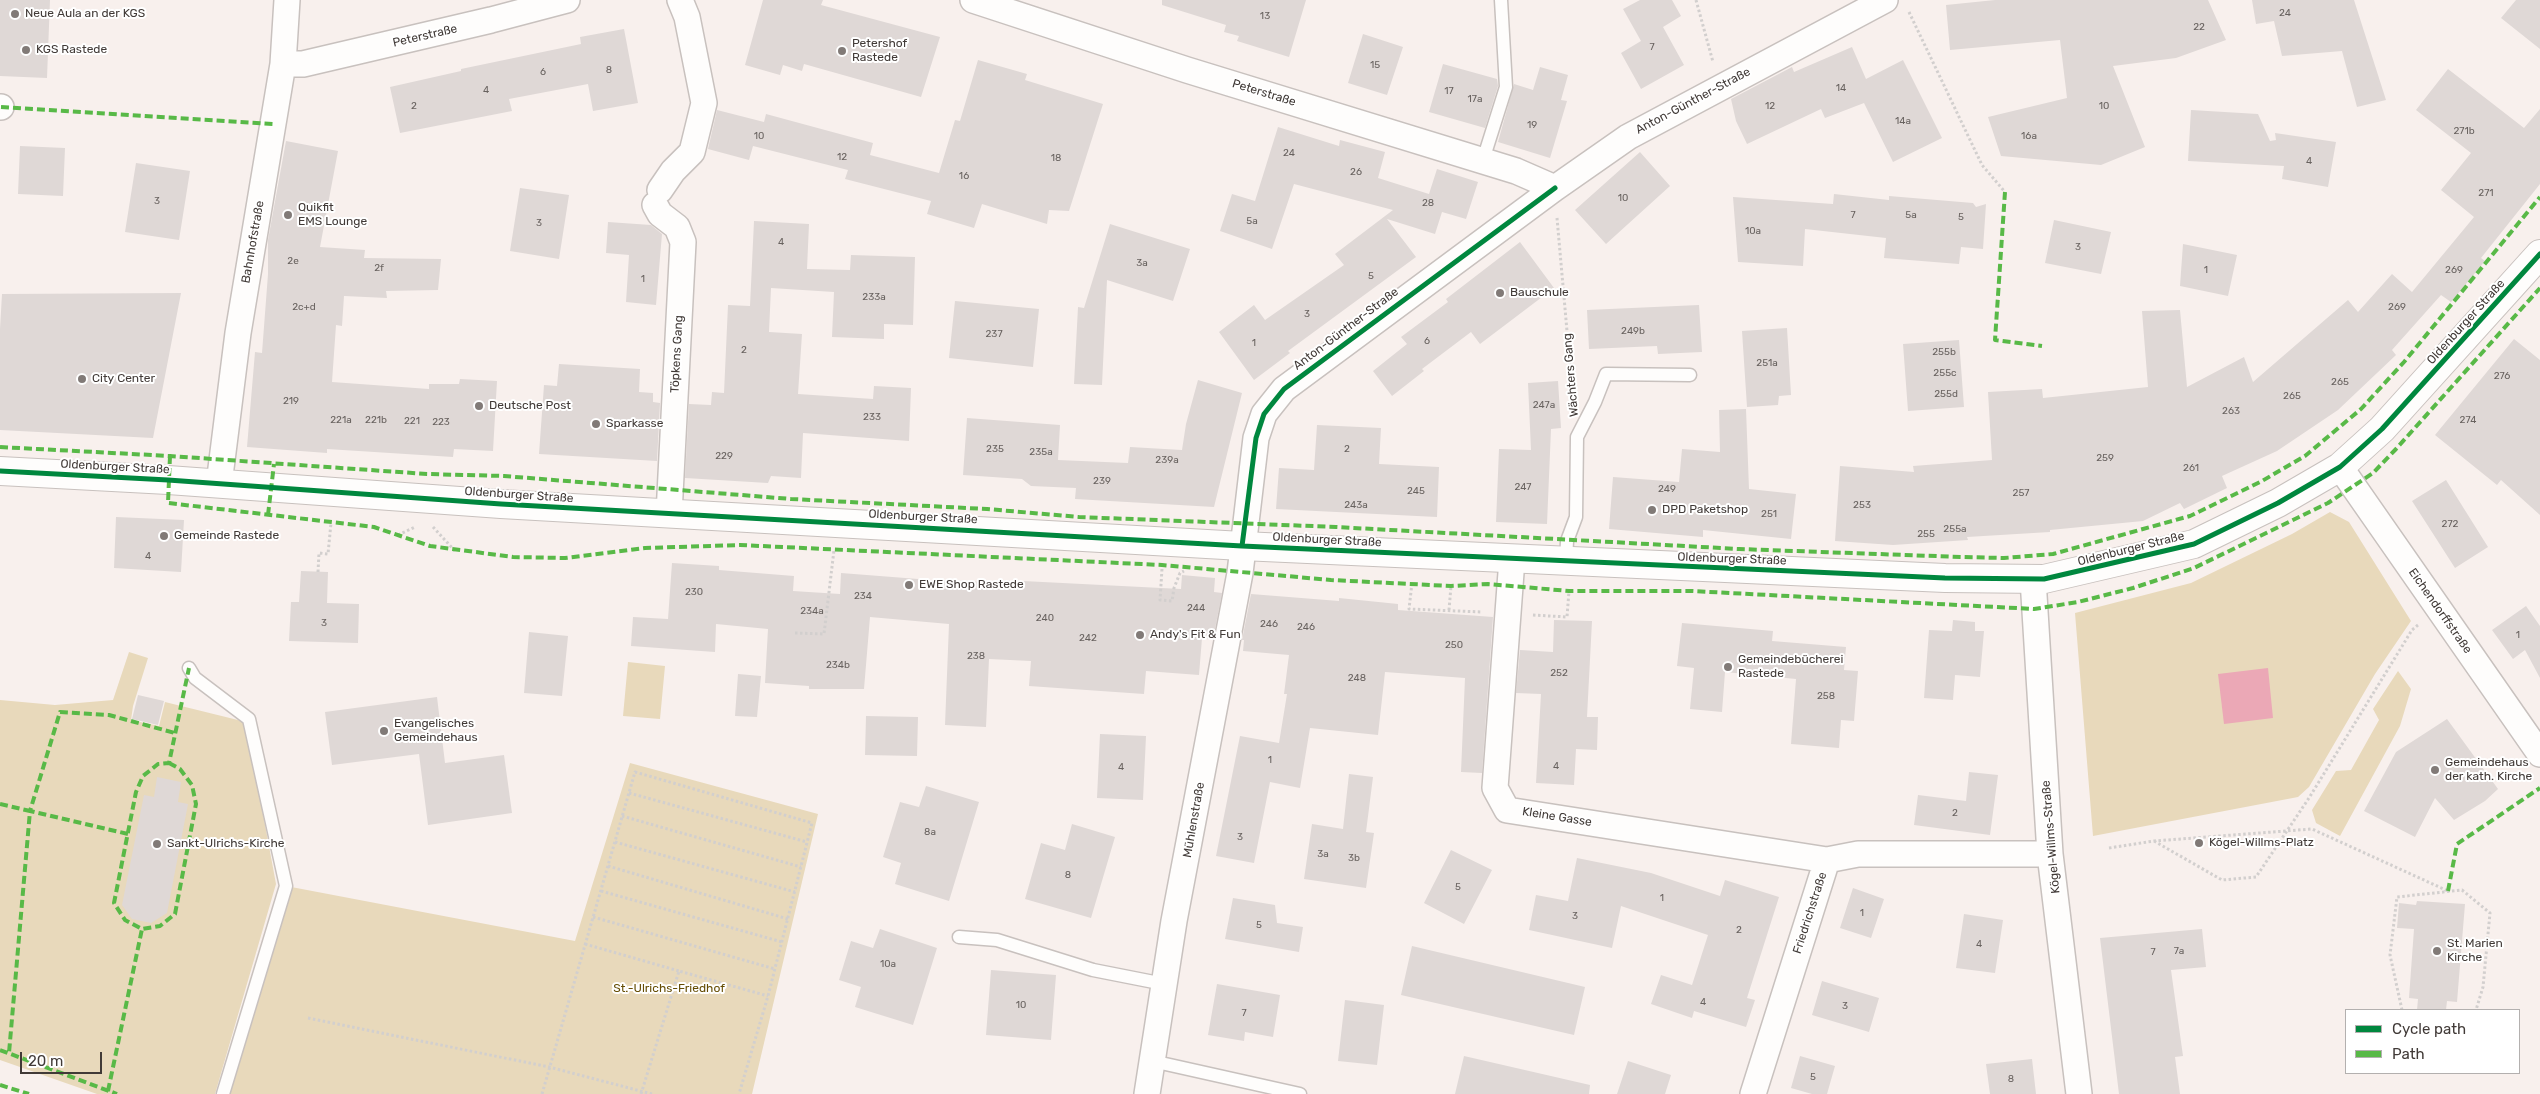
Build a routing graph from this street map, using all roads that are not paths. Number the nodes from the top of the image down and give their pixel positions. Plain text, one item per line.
1 (286, 0) edge
2 (567, 0) edge
3 (680, 0) edge
4 (973, 0) edge
5 (1501, 0) edge
6 (1880, 5) edge
7 (282, 64) junction
8 (1483, 160) junction
9 (1555, 188) junction
10 (2540, 254) edge
11 (1690, 375) dead end
12 (2340, 467) junction
13 (0, 471) edge
14 (219, 484) junction
15 (669, 514) junction
16 (1242, 546) junction
17 (1512, 559) junction
18 (1566, 562) junction
19 (2033, 579) junction
20 (189, 668) dead end
21 (2540, 754) edge
22 (2050, 854) junction
23 (1827, 860) junction
24 (958, 937) dead end
25 (1164, 984) junction
26 (1152, 1061) junction
27 (222, 1094) edge
28 (1147, 1094) edge
29 (1300, 1094) edge
30 (1754, 1094) edge
31 (2079, 1094) edge

1 - 7 street, Bahnhofstraße
2 - 7 street, Peterstraße
3 - 15 street, Töpkens Gang
4 - 8 street, Peterstraße
5 - 8 lane
6 - 9 street, Anton-Günther-Straße
7 - 14 street, Bahnhofstraße
8 - 9 street, Peterstraße
9 - 16 street, Anton-Günther-Straße
10 - 12 street, Oldenburger Straße
11 - 18 lane
12 - 19 street, Oldenburger Straße
12 - 21 street, Eichendorffstraße
13 - 14 street, Oldenburger Straße
14 - 15 street, Oldenburger Straße
15 - 16 street, Oldenburger Straße
16 - 17 street, Oldenburger Straße
16 - 25 street, Mühlenstraße
17 - 18 street, Oldenburger Straße
17 - 23 street, Kleine Gasse
18 - 19 street, Oldenburger Straße
19 - 22 street, Kögel-Willms-Straße
20 - 27 lane
22 - 23 street, Friedrichstraße
22 - 31 street, Kögel-Willms-Straße
23 - 30 street, Friedrichstraße
24 - 25 lane
25 - 26 street, Mühlenstraße
26 - 28 street, Mühlenstraße
26 - 29 lane

